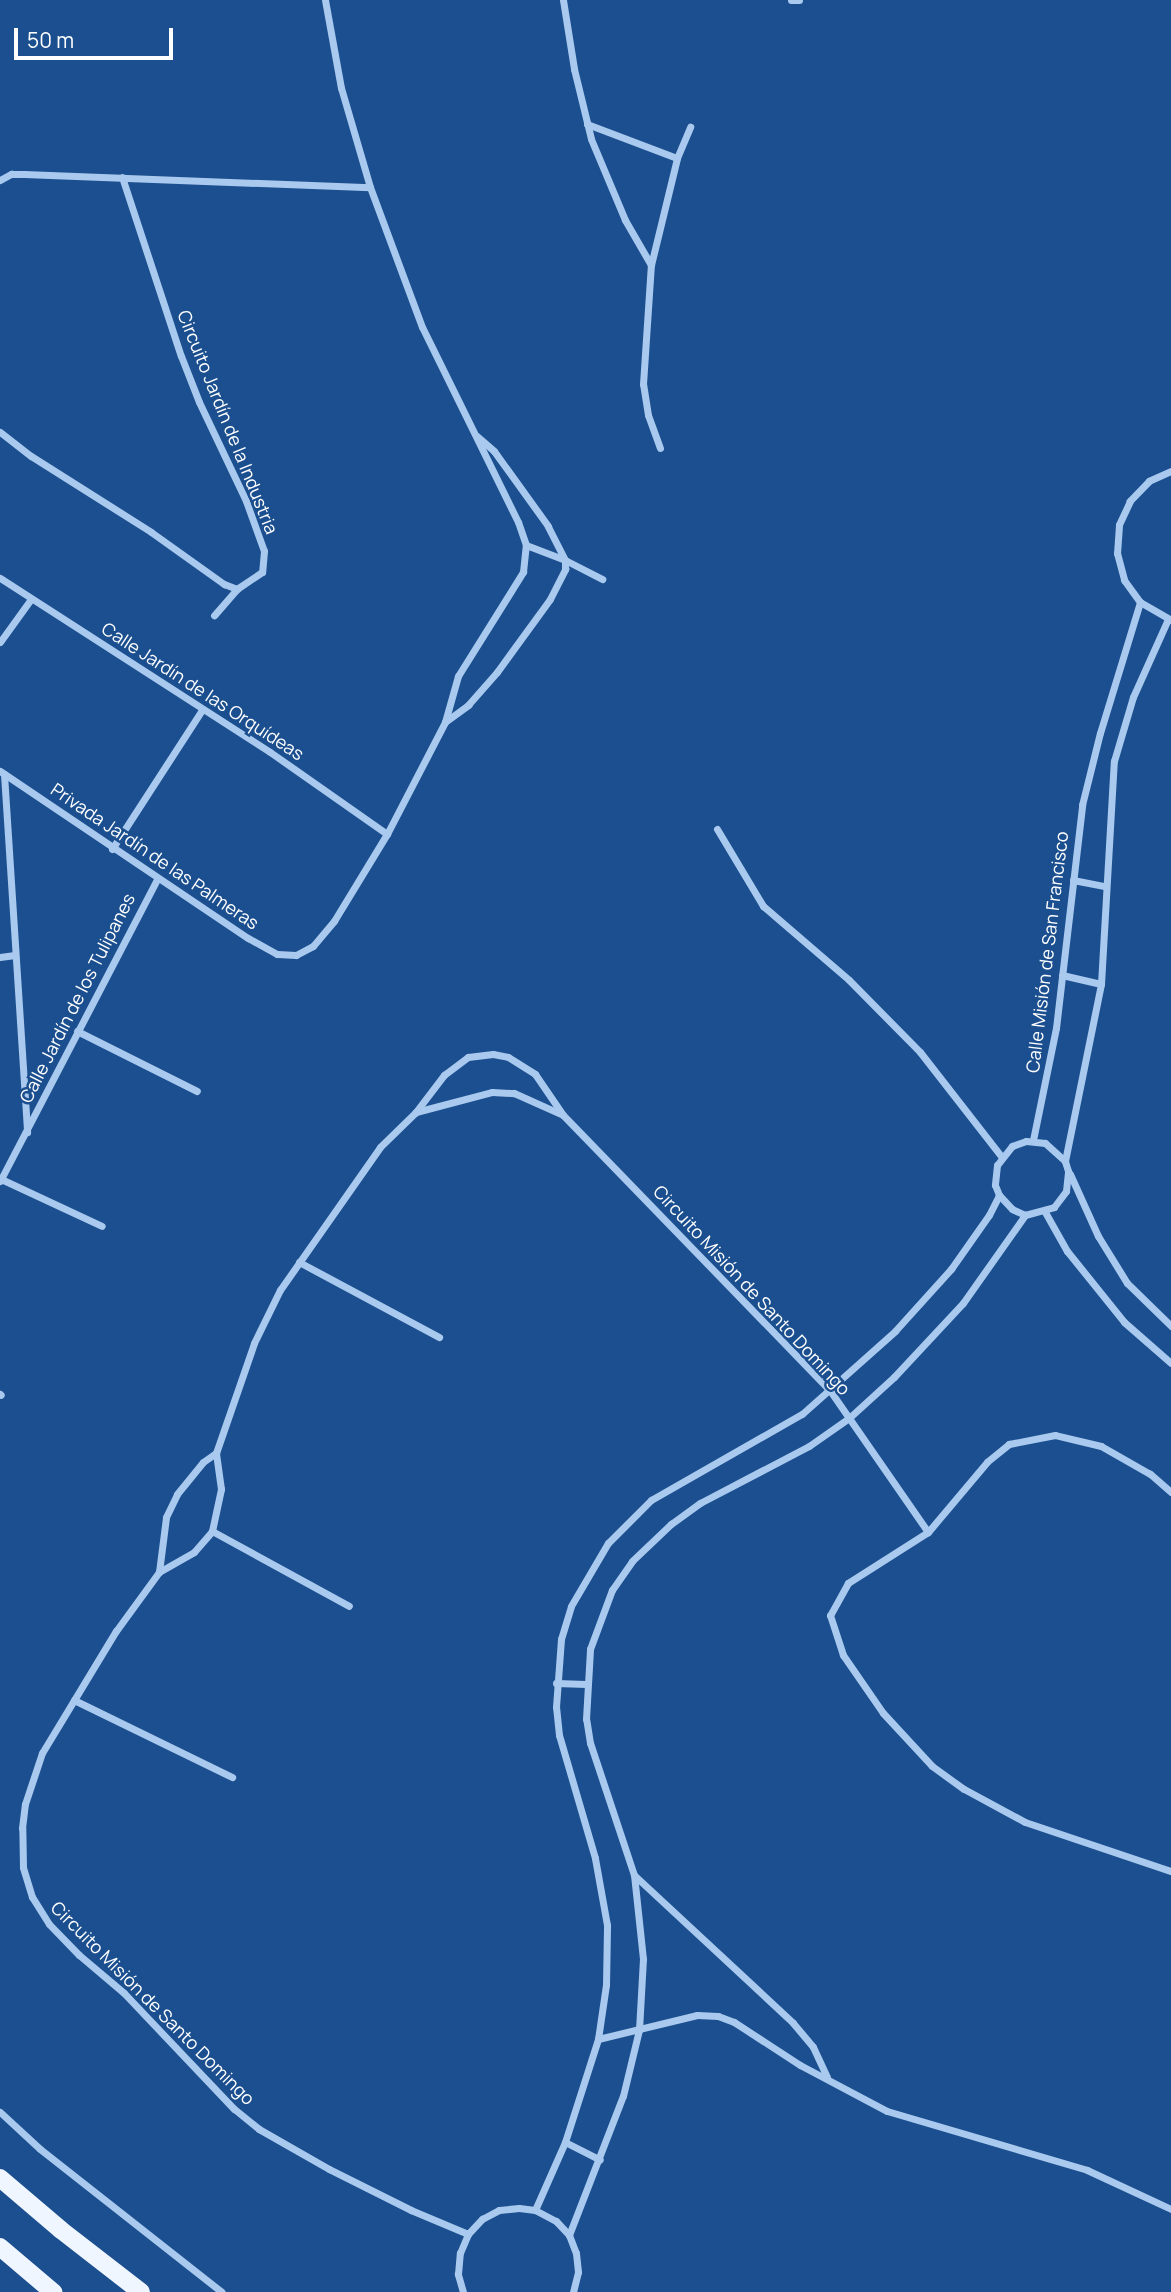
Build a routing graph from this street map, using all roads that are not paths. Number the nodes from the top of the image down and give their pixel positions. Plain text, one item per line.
1 (325, 0) edge
2 (563, 0) edge
3 (791, 0) edge
4 (799, 0) edge
5 (587, 124) junction
6 (690, 127) dead end
7 (677, 158) junction
8 (122, 177) junction
9 (0, 180) edge
10 (370, 187) junction
11 (650, 265) junction
12 (0, 432) edge
13 (477, 436) junction
14 (660, 448) dead end
15 (1171, 471) edge
16 (526, 545) junction
17 (565, 560) junction
18 (0, 578) edge
19 (602, 579) dead end
20 (237, 589) junction
21 (31, 599) junction
22 (1140, 602) junction
23 (214, 615) dead end
24 (1169, 620) edge
25 (0, 642) edge
26 (202, 710) junction
27 (445, 722) junction
28 (2, 773) edge
29 (717, 829) dead end
30 (387, 834) junction
31 (112, 849) junction
32 (157, 879) junction
33 (1073, 880) junction
34 (1104, 886) junction
35 (15, 955) junction
36 (0, 957) edge
37 (1062, 975) junction
38 (1101, 984) junction
39 (77, 1031) junction
40 (197, 1091) dead end
41 (415, 1113) junction
42 (563, 1115) junction
43 (27, 1132) junction
44 (1033, 1140) junction
45 (1001, 1156) junction
46 (1065, 1161) junction
47 (1068, 1171) junction
48 (1, 1180) edge
49 (999, 1195) junction
50 (1045, 1212) junction
51 (1025, 1215) junction
52 (102, 1226) dead end
53 (299, 1262) junction
54 (1171, 1326) edge
55 (439, 1337) dead end
56 (1171, 1363) edge
57 (831, 1392) junction
58 (849, 1418) junction
59 (216, 1453) junction
60 (1171, 1492) edge
61 (212, 1531) junction
62 (928, 1532) junction
63 (159, 1572) junction
64 (349, 1606) dead end
65 (556, 1683) junction
66 (586, 1684) junction
67 (74, 1700) junction
68 (232, 1777) dead end
69 (1171, 1871) edge
70 (634, 1875) junction
71 (639, 2030) junction
72 (598, 2039) junction
73 (827, 2078) junction
74 (0, 2112) edge
75 (565, 2142) junction
76 (600, 2160) junction
77 (0, 2179) edge
78 (1171, 2209) edge
79 (535, 2210) junction
80 (468, 2234) junction
81 (569, 2235) junction
82 (0, 2248) edge
83 (53, 2292) edge
84 (141, 2292) edge
85 (222, 2292) edge
86 (463, 2292) edge
87 (573, 2292) edge

1 - 10 street
2 - 5 street
3 - 4 street
5 - 7 street
5 - 11 street
6 - 7 street
7 - 11 street
8 - 9 street
8 - 10 street
8 - 20 street, Circuito Jardín de la Industria
10 - 13 street
11 - 14 street
12 - 20 street
13 - 16 street
13 - 17 street
15 - 22 street
16 - 17 street
16 - 27 street
17 - 19 street
17 - 27 street
18 - 21 street, Calle Jardín de las Orquídeas
20 - 23 street, Circuito Jardín de la Industria
21 - 25 street
21 - 26 street, Calle Jardín de las Orquídeas
22 - 24 street
22 - 33 street, Calle Misión de San Francisco
24 - 34 street
26 - 30 street, Calle Jardín de las Orquídeas
26 - 31 street
27 - 30 street
28 - 31 street, Privada Jardín de las Palmeras
28 - 35 street, Calle Jardín de los Tulipanes
29 - 45 street
30 - 32 street, Privada Jardín de las Palmeras
31 - 32 street, Privada Jardín de las Palmeras
32 - 39 street, Calle Jardín de los Tulipanes
33 - 34 street
33 - 37 street, Calle Misión de San Francisco
34 - 38 street
35 - 36 street
35 - 43 street, Calle Jardín de los Tulipanes
37 - 38 street
37 - 44 street, Calle Misión de San Francisco
38 - 46 street
39 - 40 street
39 - 43 street, Calle Jardín de los Tulipanes
41 - 42 street, Circuito Misión de Santo Domingo
41 - 42 street, Circuito Misión de Santo Domingo
41 - 53 street, Circuito Misión de Santo Domingo
42 - 57 street, Circuito Misión de Santo Domingo
43 - 48 street, Calle Jardín de los Tulipanes
44 - 45 street
44 - 46 street
45 - 49 street
46 - 47 street
47 - 50 street
47 - 54 street
48 - 52 street
49 - 51 street
49 - 57 street
50 - 51 street
50 - 56 street
51 - 58 street
53 - 55 street
53 - 59 street, Circuito Misión de Santo Domingo
57 - 58 street, Circuito Misión de Santo Domingo
57 - 65 street
58 - 62 street, Circuito Misión de Santo Domingo
58 - 66 street
59 - 61 street, Circuito Misión de Santo Domingo
59 - 63 street, Circuito Misión de Santo Domingo
60 - 62 street
61 - 63 street, Circuito Misión de Santo Domingo
61 - 64 street
62 - 69 street
63 - 67 street, Circuito Misión de Santo Domingo
65 - 66 street
65 - 72 street
66 - 70 street
67 - 68 street
67 - 80 street, Circuito Misión de Santo Domingo
70 - 71 street
70 - 73 street
71 - 72 street
71 - 73 street
71 - 76 street
72 - 75 street
73 - 78 street
74 - 85 street
75 - 76 street
75 - 79 street
76 - 81 street
77 - 84 main road
79 - 80 street
79 - 81 street
80 - 86 street
81 - 87 street
82 - 83 main road

